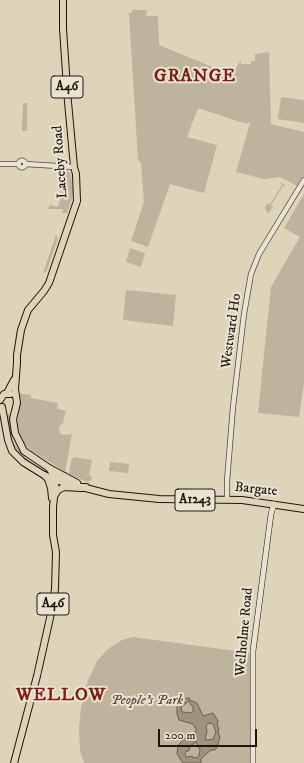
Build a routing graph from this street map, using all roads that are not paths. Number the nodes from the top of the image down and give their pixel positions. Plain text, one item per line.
1 (63, 0) edge
2 (0, 164) edge
3 (74, 167) junction
4 (304, 180) edge
5 (17, 357) junction
6 (2, 396) edge
7 (16, 397) junction
8 (0, 404) edge
9 (15, 407) junction
10 (34, 459) junction
11 (30, 467) junction
12 (49, 468) junction
13 (44, 475) junction
14 (64, 476) junction
15 (56, 479) junction
16 (86, 487) junction
17 (51, 488) junction
18 (55, 495) junction
19 (227, 499) junction
20 (274, 504) junction
21 (53, 507) junction
22 (304, 509) edge
23 (14, 763) edge
24 (253, 763) edge

1 - 3 main road, Laceby Road / A46
2 - 3 street
3 - 5 main road, Laceby Road / A46
4 - 19 street, Westward Ho
5 - 6 main road, Laceby Road / A46
5 - 7 main road, Laceby Road / A46
6 - 7 main road, A46
7 - 9 main road, A46
8 - 9 main road
8 - 11 main road, Bargate
9 - 10 main road, Bargate / A46
10 - 11 main road
10 - 12 main road, Bargate / A46
11 - 13 main road, Bargate
12 - 14 main road, Bargate / A1243
12 - 15 main road, A46
13 - 15 main road, Bargate / A1243
13 - 17 main road, A46
14 - 15 main road
14 - 16 main road, Bargate / A1243
15 - 16 main road, Bargate / A1243
15 - 17 main road
15 - 18 main road, A46
16 - 18 main road
16 - 19 main road, Bargate / A1243
17 - 21 main road, A46
18 - 21 main road, A46
19 - 20 main road, Bargate / A1243
20 - 22 main road, Bargate / A1243
20 - 24 main road, Welholme Road
21 - 23 main road, A46

